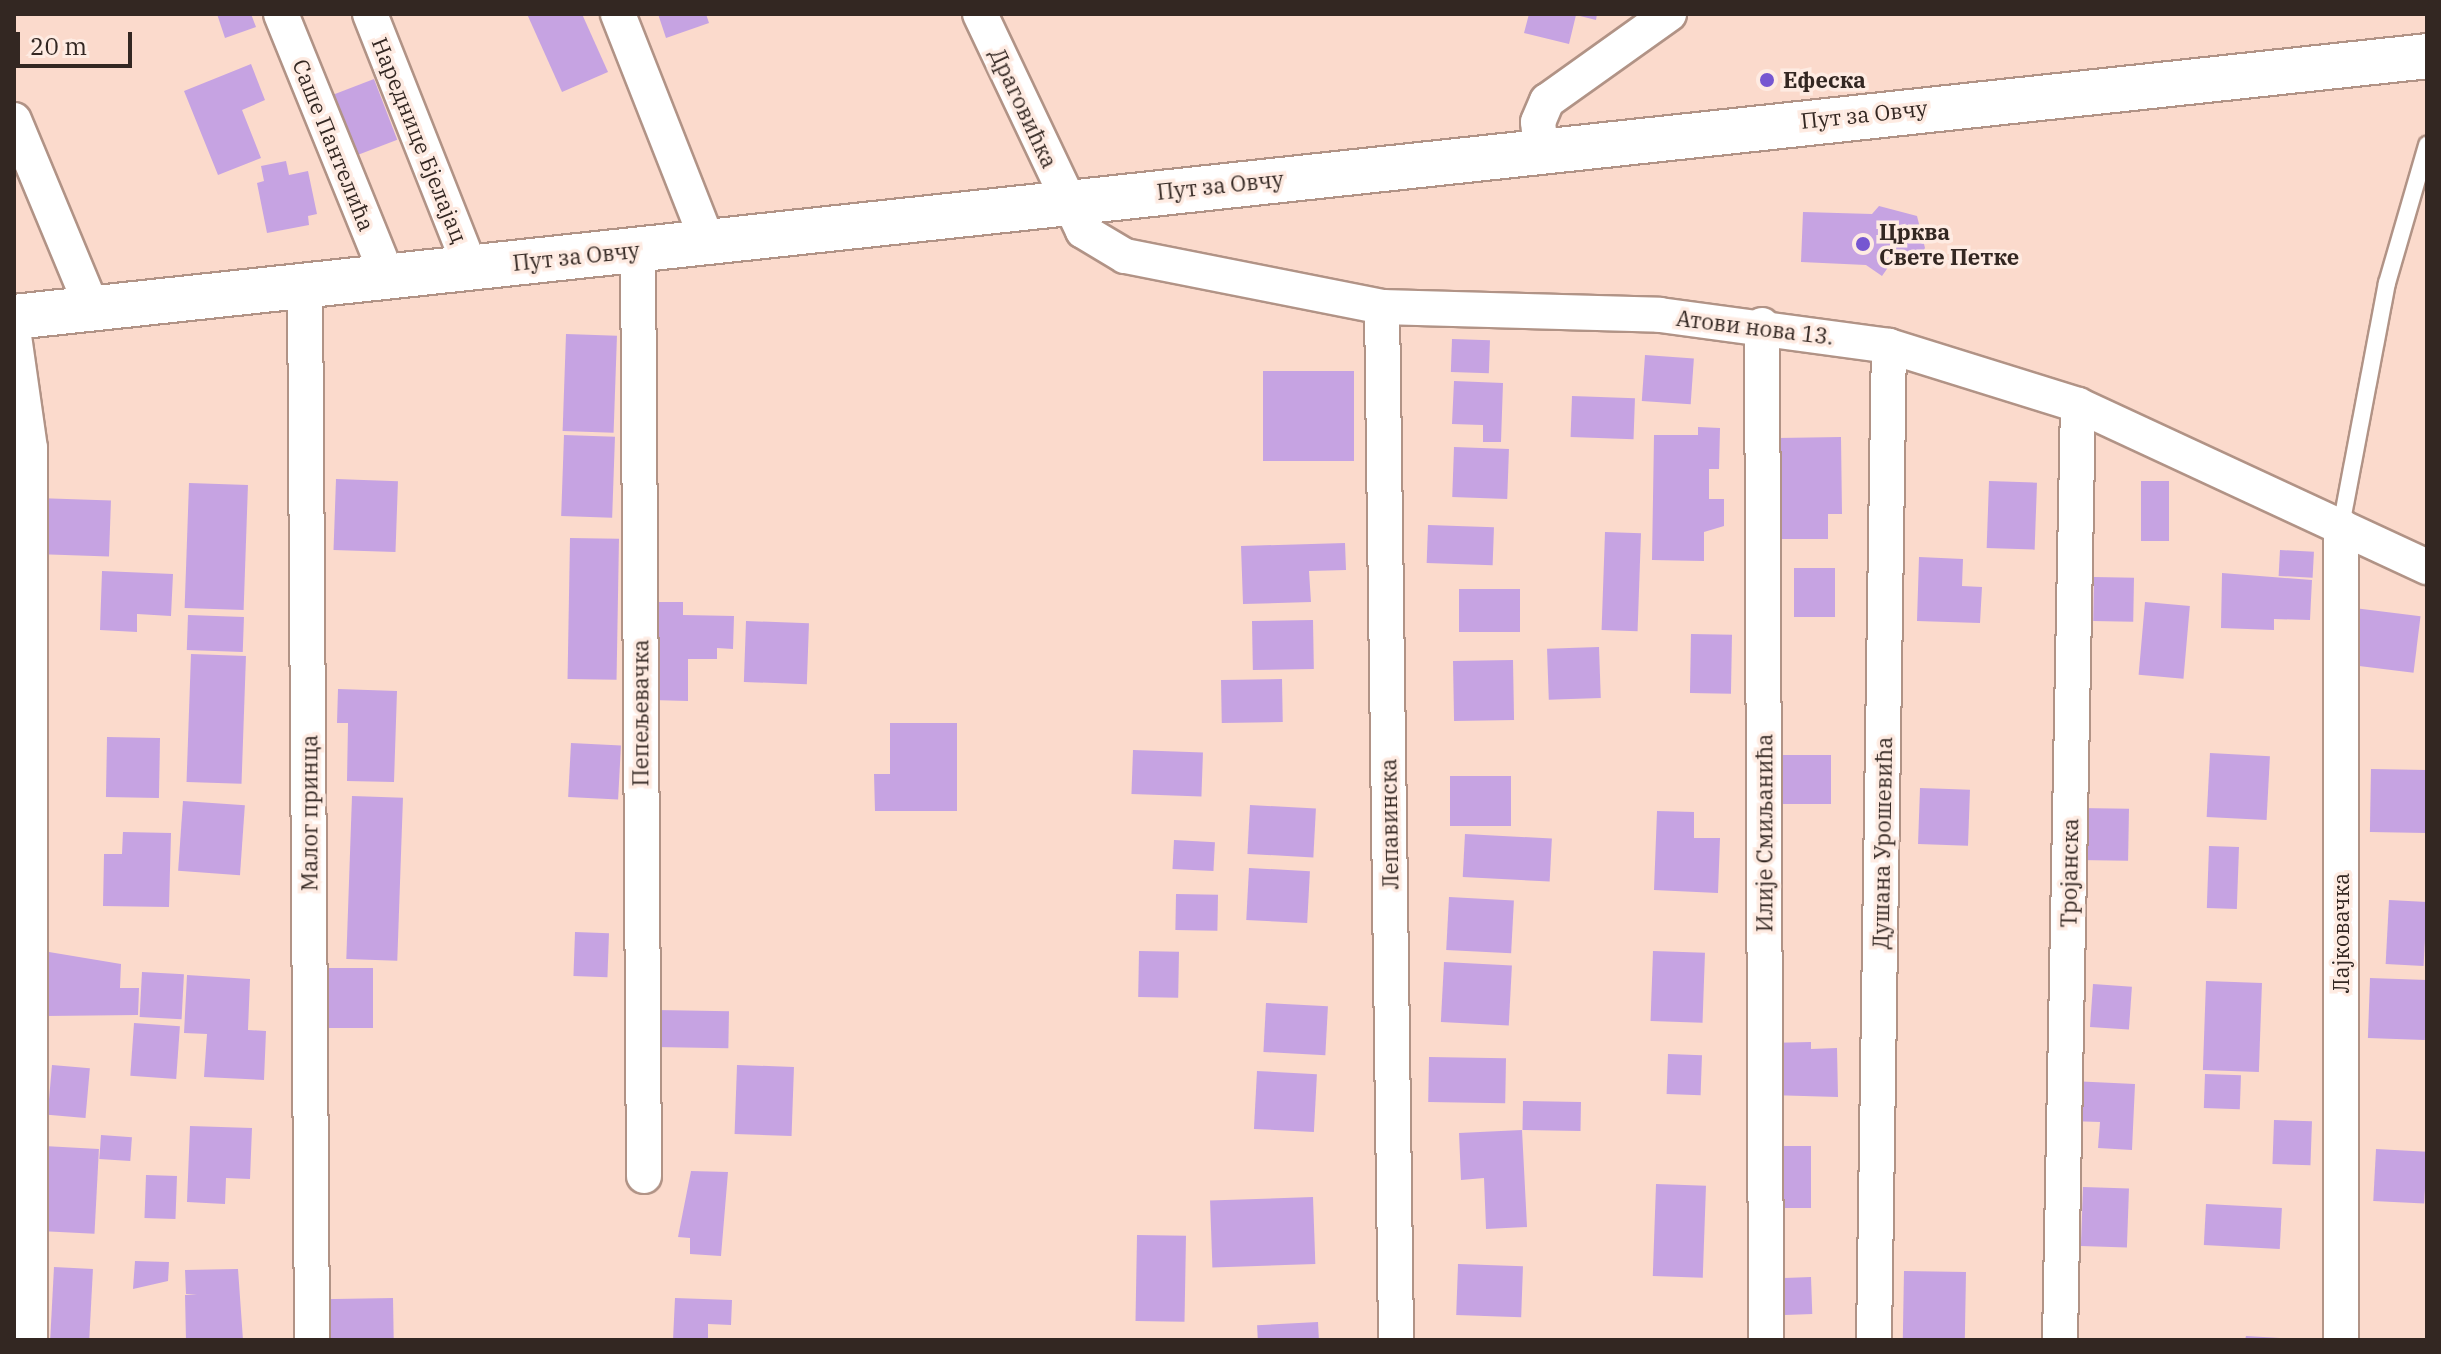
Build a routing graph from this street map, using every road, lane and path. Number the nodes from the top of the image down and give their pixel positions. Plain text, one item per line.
1 (281, 14) edge
2 (370, 14) edge
3 (618, 14) edge
4 (980, 14) edge
5 (1668, 19) edge
6 (2427, 56) edge
7 (14, 120) edge
8 (2427, 145) edge
9 (1541, 150) junction
10 (1068, 202) junction
11 (708, 242) junction
12 (638, 250) junction
13 (470, 267) junction
14 (388, 277) junction
15 (305, 285) junction
16 (92, 307) junction
17 (1382, 307) junction
18 (14, 317) edge
19 (1762, 325) junction
20 (14, 336) edge
21 (1889, 346) junction
22 (2078, 405) junction
23 (2341, 526) junction
24 (2427, 567) edge
25 (644, 1176) dead end
26 (30, 1340) edge
27 (312, 1340) edge
28 (1396, 1340) edge
29 (1766, 1340) edge
30 (1874, 1340) edge
31 (2060, 1340) edge
32 (2341, 1340) edge

1 - 14 street, Саше Пантелића
2 - 13 street, Нареднице Бјелајац
3 - 11 street
4 - 10 street, Драговићка
5 - 9 street
6 - 9 street, Пут за Овчу
7 - 16 street
8 - 23 lane
9 - 10 street, Пут за Овчу
10 - 11 street, Пут за Овчу
10 - 17 street, Атови нова 13.
11 - 12 street, Пут за Овчу
12 - 13 street, Пут за Овчу
12 - 25 street, Пепељевачка
13 - 14 street, Пут за Овчу
14 - 15 street, Пут за Овчу
15 - 16 street, Пут за Овчу
15 - 27 street, Малог принца
16 - 18 street, Пут за Овчу
17 - 19 street, Атови нова 13.
17 - 28 street, Лепавинска
19 - 21 street, Атови нова 13.
19 - 29 street, Илије Смиљанића
20 - 26 street
21 - 22 street, Атови нова 13.
21 - 30 street, Душана Урошевића
22 - 23 street, Атови нова 13.
22 - 31 street, Тројанска
23 - 24 street, Атови нова 13.
23 - 32 street, Лајковачка

